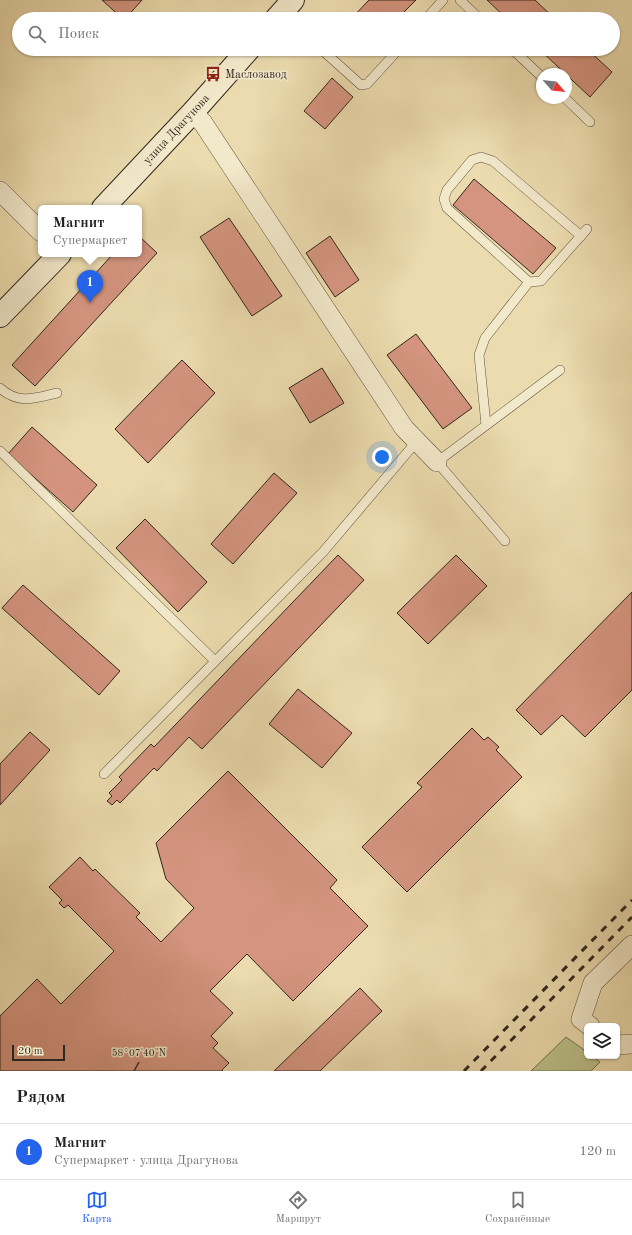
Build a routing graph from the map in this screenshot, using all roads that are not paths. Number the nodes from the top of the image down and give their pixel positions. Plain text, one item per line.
1 (443, 0) edge
2 (460, 0) edge
3 (432, 12) edge
4 (473, 12) edge
5 (243, 56) edge
6 (329, 56) edge
7 (393, 56) edge
8 (520, 56) edge
9 (536, 71) edge
10 (571, 104) edge
11 (193, 112) junction
12 (590, 122) dead end
13 (0, 190) edge
14 (106, 205) edge
15 (38, 229) edge
16 (57, 257) edge
17 (529, 282) junction
18 (0, 316) edge
19 (560, 370) dead end
20 (0, 388) edge
21 (58, 393) dead end
22 (486, 425) junction
23 (417, 441) junction
24 (0, 451) edge
25 (437, 462) junction
26 (505, 541) dead end
27 (215, 661) junction
28 (104, 774) dead end
29 (632, 945) edge
30 (586, 1023) edge
31 (632, 1044) edge
32 (620, 1045) edge

1 - 3 lane
2 - 4 lane
5 - 11 main road, улица Драгунова
6 - 7 lane
8 - 9 lane
10 - 12 lane
11 - 14 main road, улица Драгунова
11 - 23 street
13 - 15 street
16 - 18 main road
17 - 17 lane
17 - 22 lane
19 - 22 lane
20 - 21 lane
22 - 25 lane
23 - 25 street
23 - 27 lane
24 - 27 lane
25 - 26 lane
27 - 28 lane
29 - 30 street
31 - 32 street

